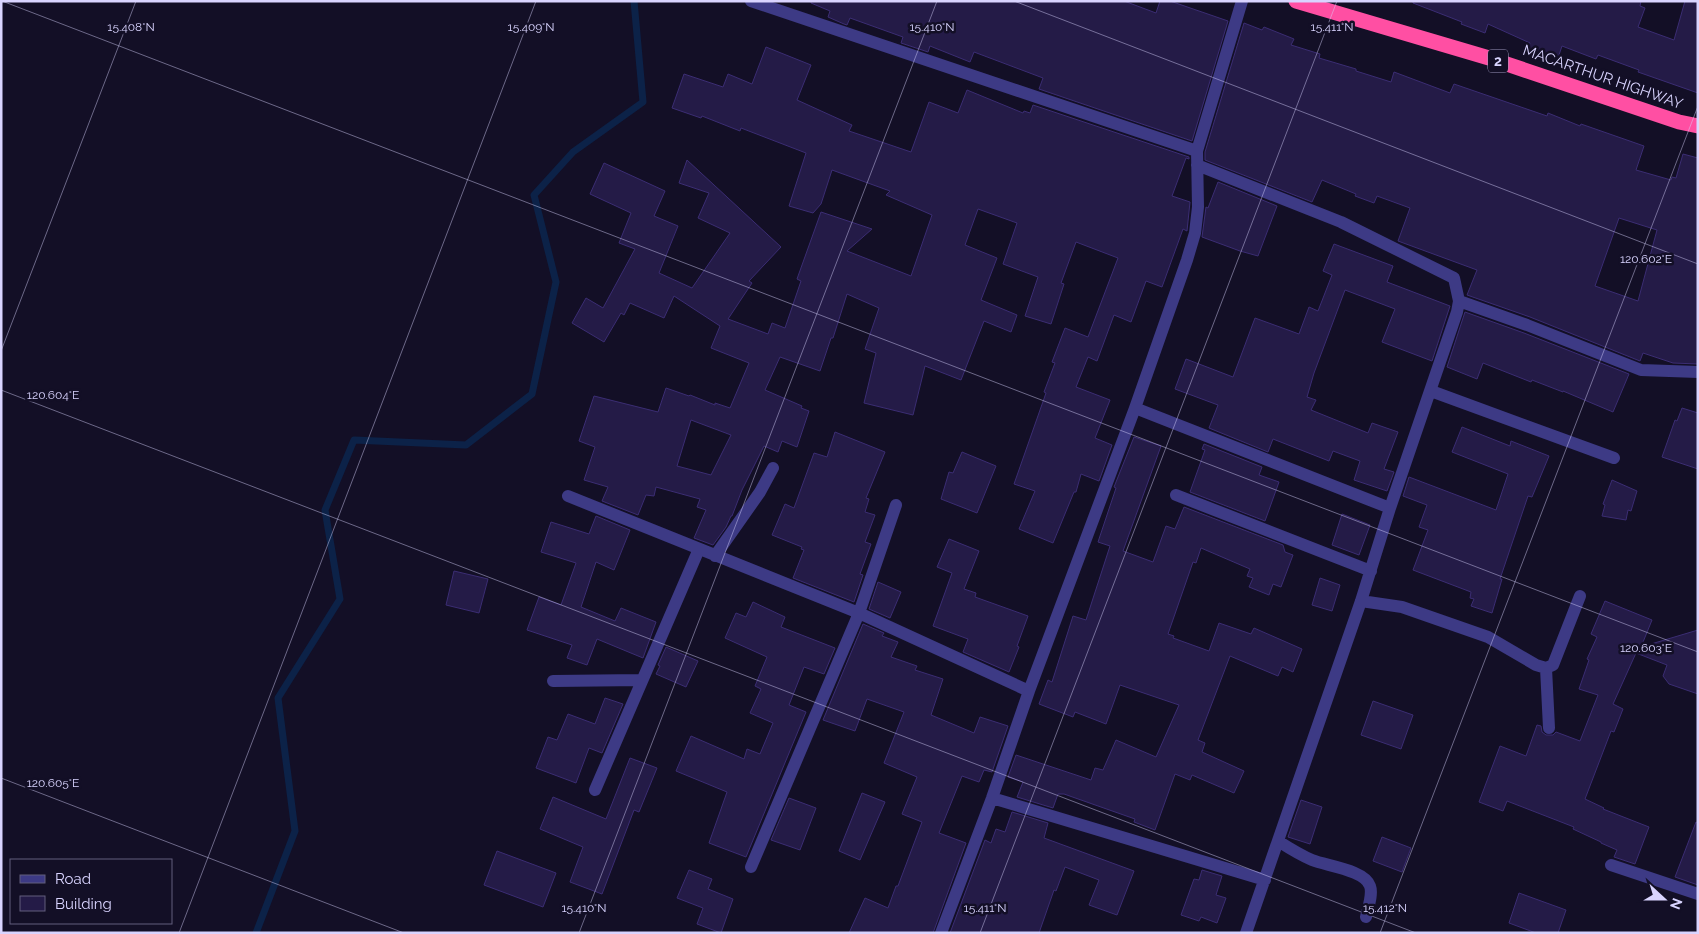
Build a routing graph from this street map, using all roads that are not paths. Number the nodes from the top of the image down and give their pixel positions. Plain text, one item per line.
1 (751, 1) edge
2 (1242, 1) edge
3 (1296, 1) edge
4 (1698, 126) edge
5 (1197, 151) junction
6 (1197, 165) junction
7 (1459, 301) junction
8 (1698, 372) edge
9 (1431, 391) junction
10 (1135, 408) junction
11 (1614, 458) dead end
12 (773, 468) dead end
13 (1176, 495) dead end
14 (568, 496) dead end
15 (896, 505) dead end
16 (1390, 508) junction
17 (699, 549) junction
18 (715, 556) junction
19 (1371, 571) junction
20 (1580, 596) dead end
21 (1361, 601) junction
22 (859, 613) junction
23 (1546, 668) junction
24 (642, 680) junction
25 (553, 681) dead end
26 (1029, 691) junction
27 (1549, 728) dead end
28 (595, 790) dead end
29 (992, 798) junction
30 (1278, 841) junction
31 (1611, 865) dead end
32 (751, 867) dead end
33 (1265, 880) junction
34 (1698, 894) edge
35 (1366, 917) dead end
36 (941, 933) edge
37 (1246, 933) edge

1 - 5 street
2 - 5 street
3 - 4 highway, MACARTHUR HIGHWAY / 2
5 - 6 street
6 - 7 street
6 - 10 street
7 - 8 street
7 - 9 street
9 - 11 street
9 - 16 street
10 - 16 street
10 - 26 street
12 - 18 street
13 - 19 street
14 - 17 street
15 - 22 street
16 - 19 street
17 - 18 street
17 - 24 street
18 - 22 street
19 - 21 street
20 - 23 street
21 - 23 street
21 - 30 street
22 - 26 street
22 - 32 street
23 - 27 street
24 - 25 street
24 - 28 street
26 - 29 street
29 - 33 street
29 - 36 street
30 - 33 street
30 - 35 street
31 - 34 street
33 - 37 street

